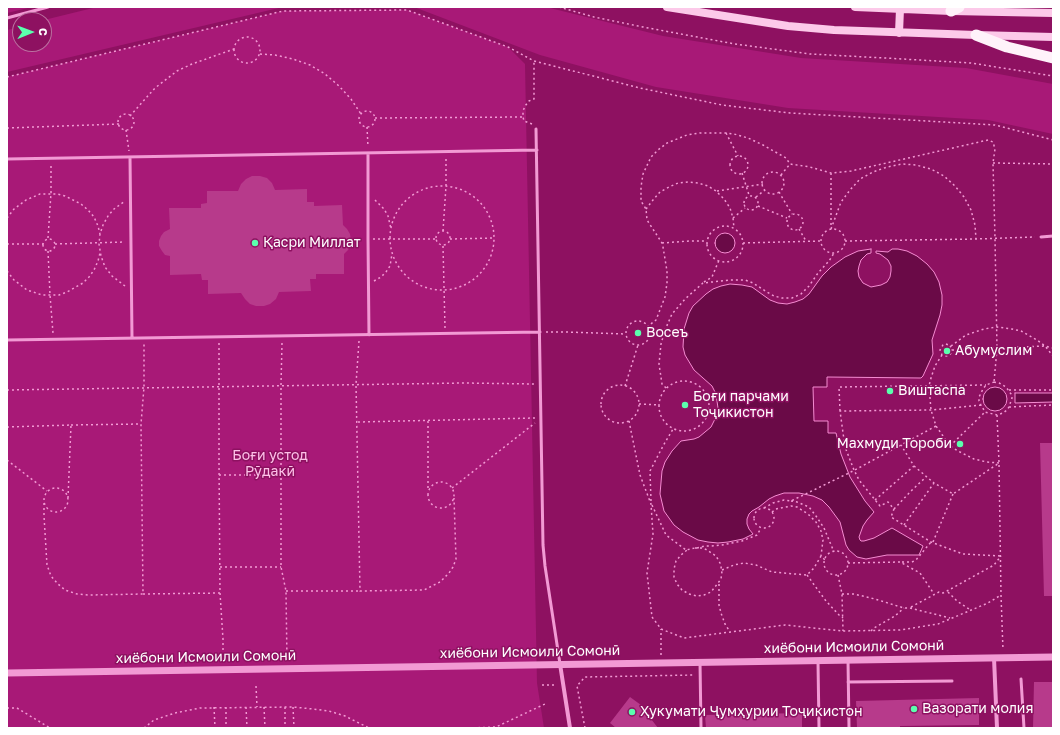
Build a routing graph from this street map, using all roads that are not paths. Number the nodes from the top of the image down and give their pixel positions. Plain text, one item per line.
1 (48, 7) edge
2 (667, 7) edge
3 (855, 7) edge
4 (900, 8) junction
5 (955, 9) edge
6 (1053, 13) edge
7 (7, 18) edge
8 (899, 33) junction
9 (976, 35) junction
10 (1053, 37) edge
11 (1053, 58) edge
12 (536, 129) road end
13 (537, 150) junction
14 (368, 153) junction
15 (130, 157) junction
16 (7, 159) edge
17 (1053, 236) edge
18 (1040, 237) road end
19 (540, 332) junction
20 (369, 335) junction
21 (132, 338) junction
22 (7, 340) edge
23 (1053, 657) edge
24 (994, 658) junction
25 (818, 660) junction
26 (848, 660) junction
27 (700, 662) junction
28 (560, 664) junction
29 (7, 673) edge
30 (1022, 679) dead end
31 (952, 681) dead end
32 (848, 682) junction
33 (570, 728) edge
34 (701, 728) edge
35 (819, 728) edge
36 (849, 728) edge
37 (997, 728) edge
38 (1024, 728) edge

1 - 7 lane
2 - 8 main road
3 - 4 main road
4 - 5 main road
4 - 8 main road
5 - 6 main road
8 - 9 main road
9 - 10 main road
9 - 11 highway
12 - 13 lane
13 - 14 lane
13 - 19 lane
14 - 15 lane
14 - 20 lane
15 - 16 lane
15 - 21 lane
17 - 18 lane
19 - 20 lane
19 - 28 lane
20 - 21 lane
21 - 22 lane
23 - 24 street, хиёбони Исмоили Сомонӣ
24 - 26 street, хиёбони Исмоили Сомонӣ
24 - 37 street
25 - 26 street, хиёбони Исмоили Сомонӣ
25 - 27 street, хиёбони Исмоили Сомонӣ
25 - 35 lane
26 - 32 lane
27 - 28 street, хиёбони Исмоили Сомонӣ
27 - 34 lane
28 - 29 street, хиёбони Исмоили Сомонӣ
28 - 33 street
30 - 38 lane
31 - 32 lane
32 - 36 lane

